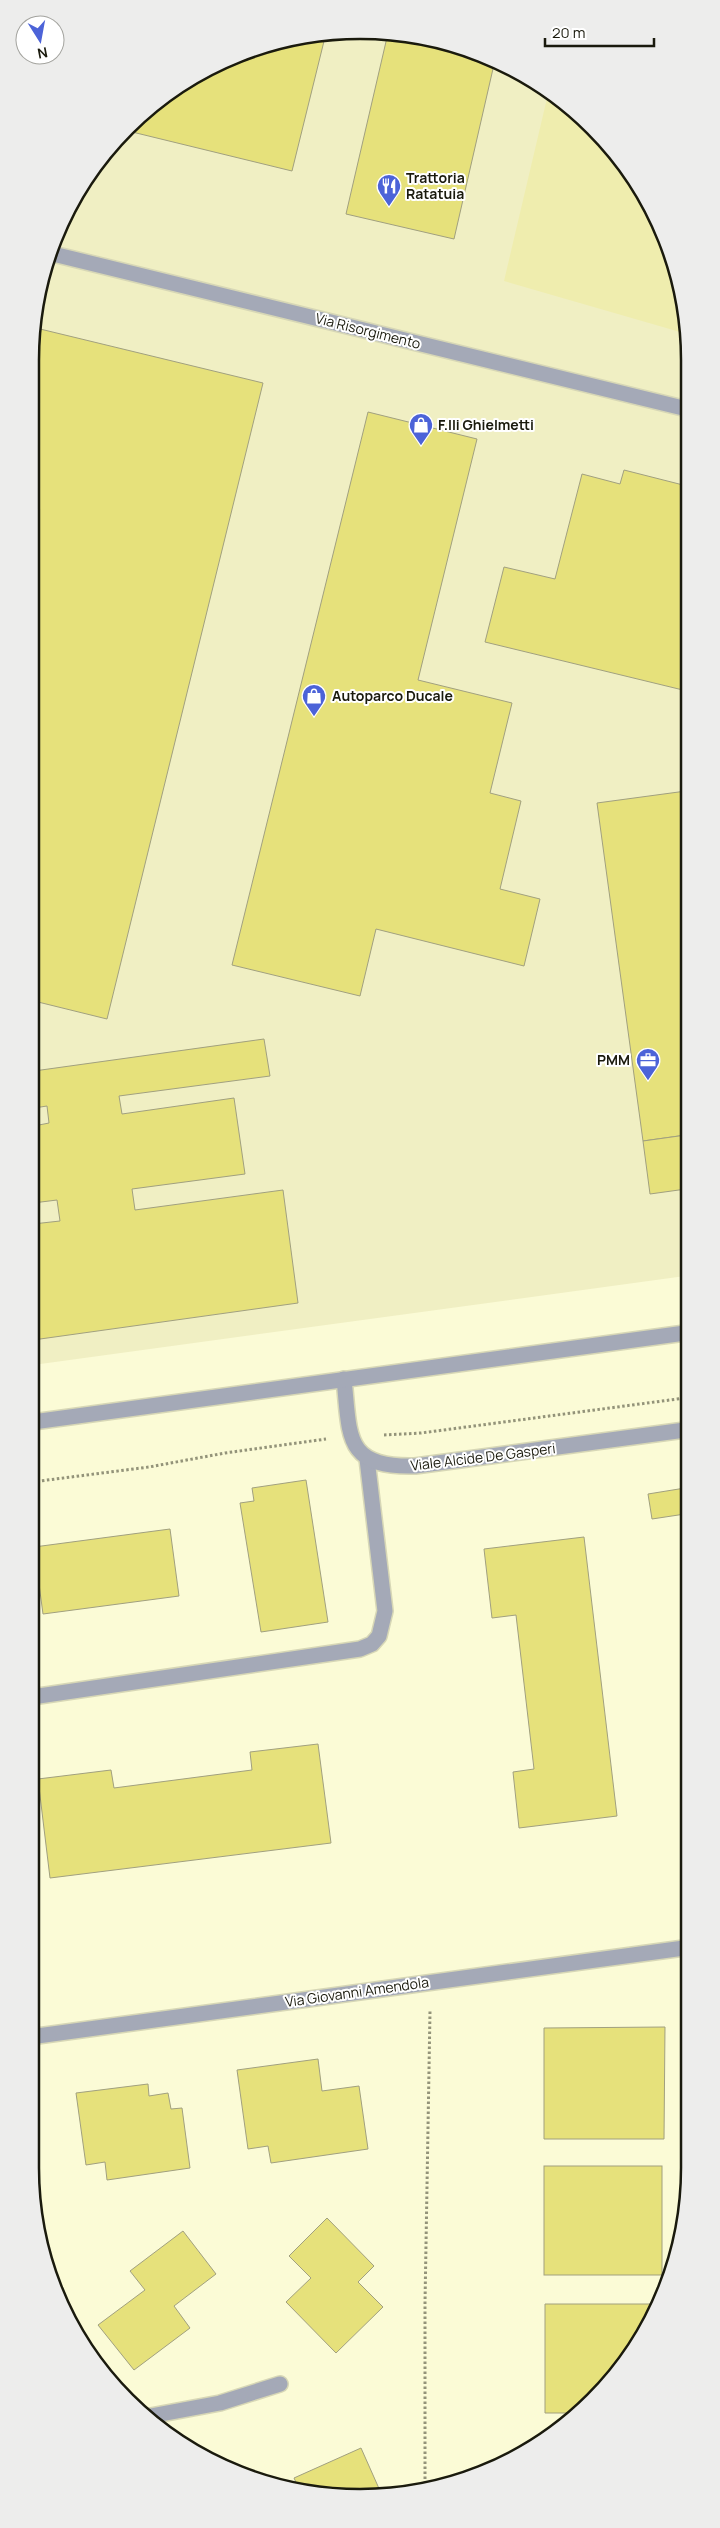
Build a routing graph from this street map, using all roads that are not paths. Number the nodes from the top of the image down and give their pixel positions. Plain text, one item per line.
1 (57, 255) edge
2 (681, 408) edge
3 (681, 1334) edge
4 (344, 1379) junction
5 (39, 1421) edge
6 (681, 1431) edge
7 (367, 1459) junction
8 (39, 1696) edge
9 (681, 1948) edge
10 (39, 2036) edge
11 (280, 2384) dead end
12 (154, 2415) edge

1 - 2 street, Via Risorgimento
3 - 4 street
4 - 5 street
4 - 7 street
6 - 7 street, Viale Alcide De Gasperi
7 - 8 street
9 - 10 street, Via Giovanni Amendola
11 - 12 street

